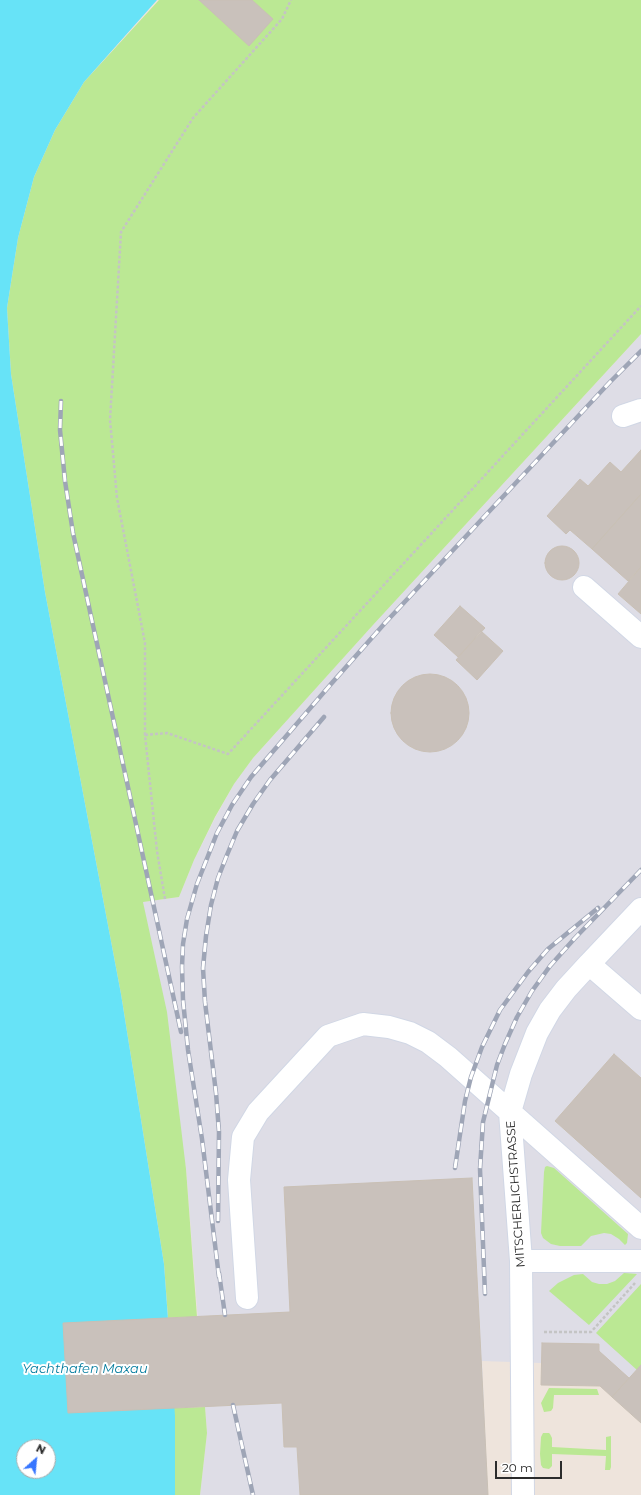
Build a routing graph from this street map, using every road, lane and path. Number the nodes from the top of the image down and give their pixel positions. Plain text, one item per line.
1 (291, 0) edge
2 (641, 306) edge
3 (584, 587) dead end
4 (641, 637) edge
5 (144, 735) junction
6 (164, 899) dead end
7 (641, 909) edge
8 (590, 964) junction
9 (641, 1009) edge
10 (510, 1112) junction
11 (641, 1228) edge
12 (521, 1261) junction
13 (641, 1261) edge
14 (636, 1282) dead end
15 (247, 1298) dead end
16 (522, 1332) junction
17 (524, 1495) edge

1 - 5 path
2 - 5 path
3 - 4 street
5 - 6 path
7 - 8 street
8 - 9 street
8 - 10 street
10 - 11 street
10 - 12 street, MITSCHERLICHSTRASSE
10 - 15 street, MITSCHERLICHSTRASSE
12 - 13 street
12 - 16 street, MITSCHERLICHSTRASSE
14 - 16 path
16 - 17 street, MITSCHERLICHSTRASSE

